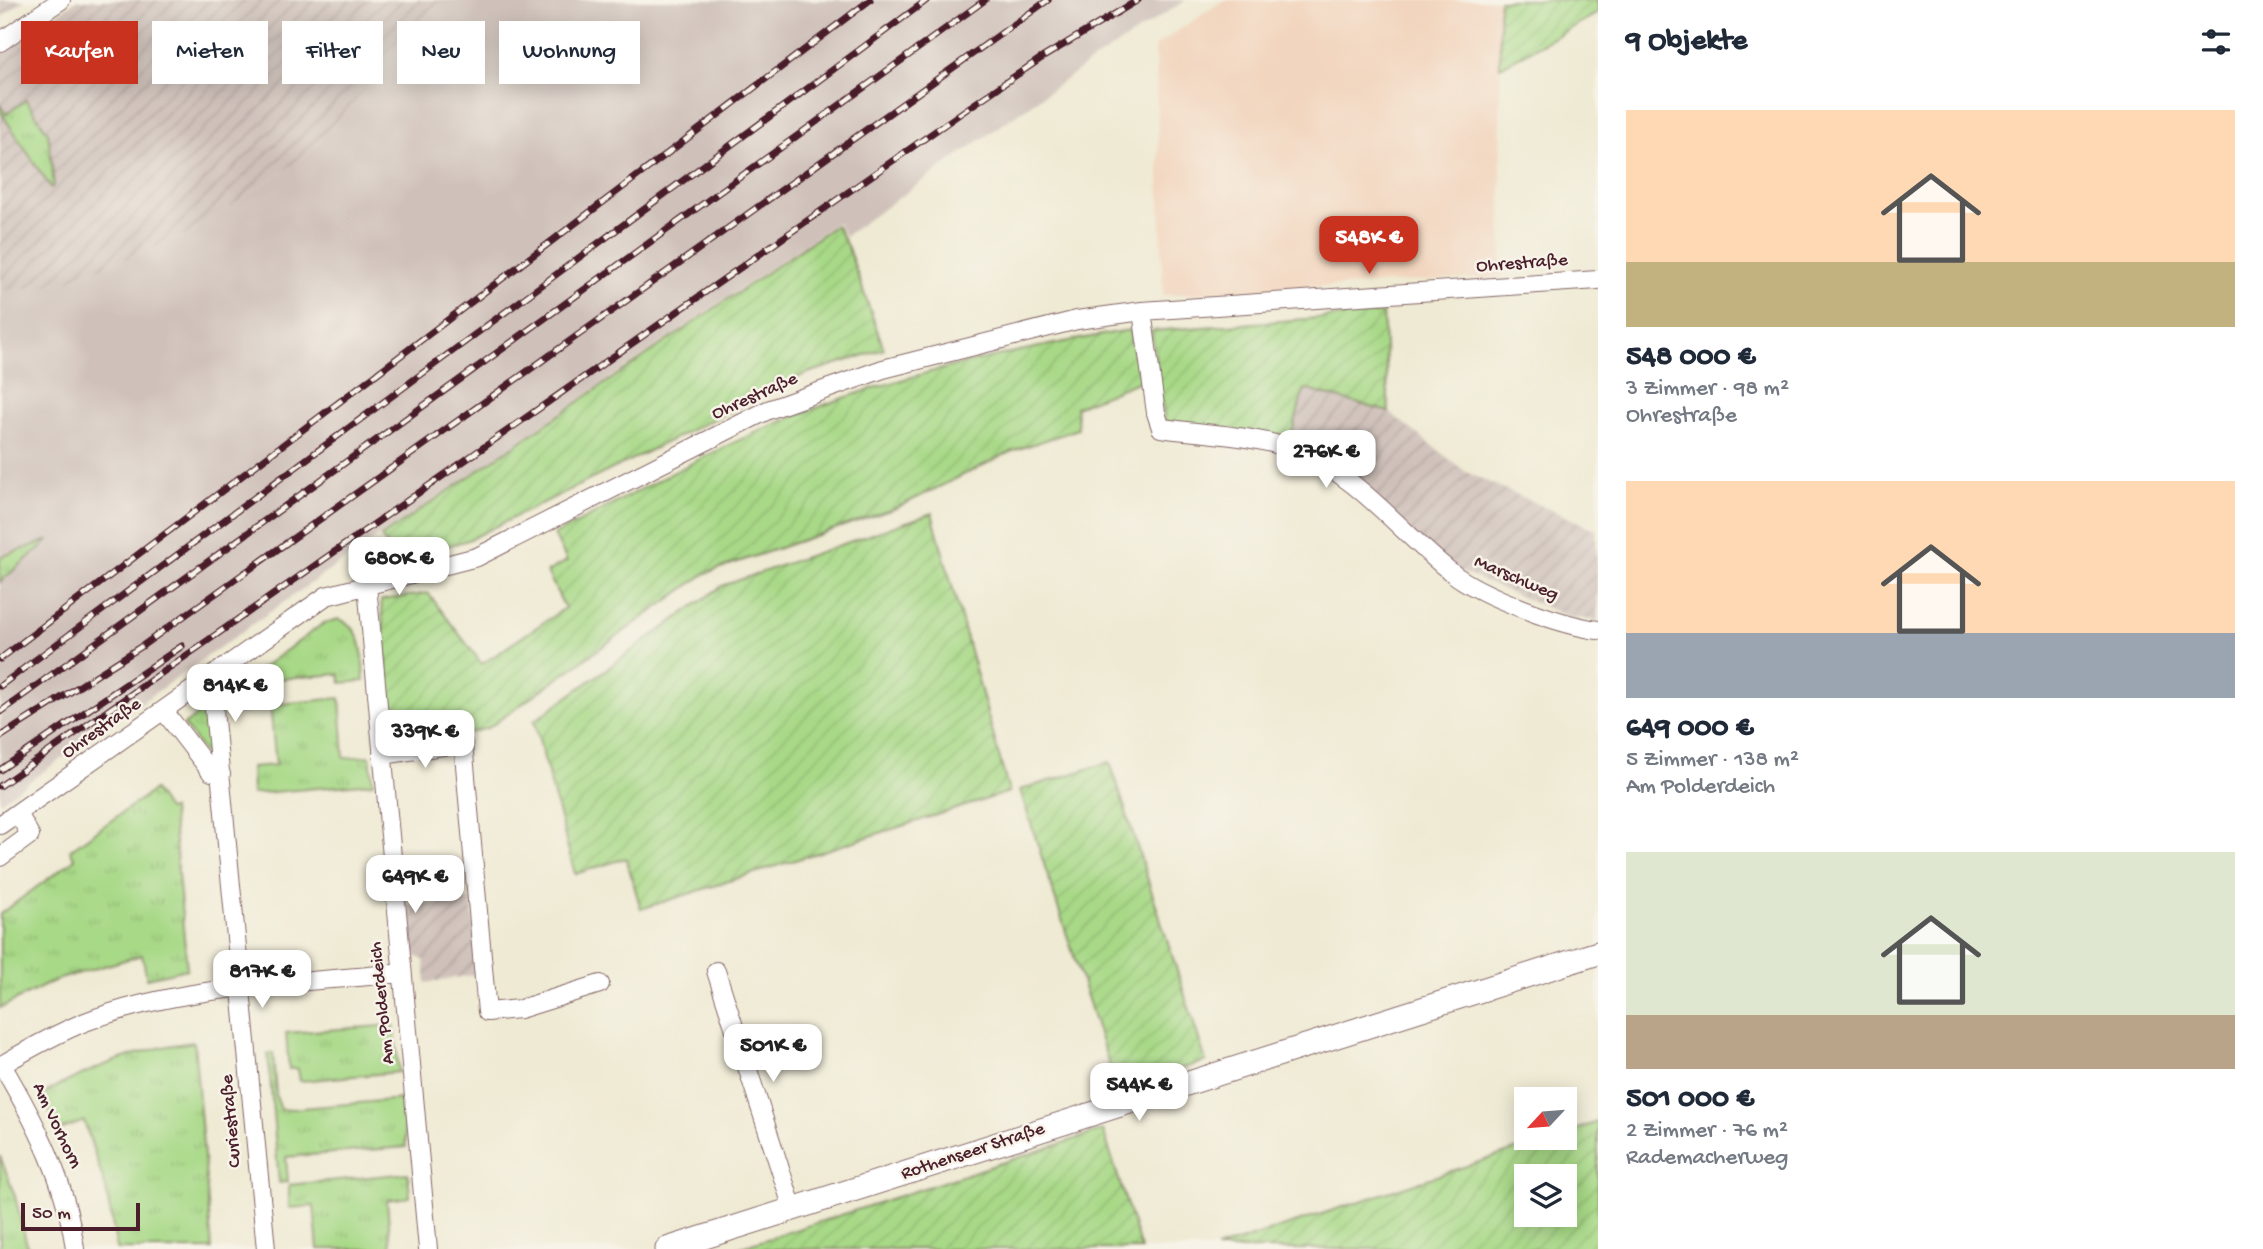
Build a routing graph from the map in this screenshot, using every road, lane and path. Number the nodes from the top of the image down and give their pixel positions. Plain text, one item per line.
1 (61, 0) edge
2 (0, 42) edge
3 (1598, 280) edge
4 (1142, 312) junction
5 (367, 584) junction
6 (1598, 630) edge
7 (211, 678) junction
8 (164, 711) junction
9 (382, 755) junction
10 (221, 774) junction
11 (18, 813) junction
12 (0, 825) edge
13 (0, 857) edge
14 (1598, 953) edge
15 (716, 971) dead end
16 (401, 973) junction
17 (600, 984) dead end
18 (241, 989) junction
19 (1, 1066) edge
20 (793, 1209) junction
21 (75, 1249) edge
22 (266, 1249) edge
23 (428, 1249) edge
24 (667, 1249) edge

1 - 2 street
3 - 4 street, Ohrestraße
4 - 5 street, Ohrestraße
4 - 6 street, Marschweg
5 - 7 street, Ohrestraße
5 - 9 street, Am Polderdeich
7 - 8 street, Ohrestraße
7 - 10 street, Curiestraße
8 - 10 street
8 - 11 street, Ohrestraße
9 - 16 street, Am Polderdeich
9 - 17 street
10 - 18 street, Curiestraße
11 - 12 street, Ohrestraße
11 - 13 street
14 - 20 street, Rothenseer Straße
15 - 20 street
16 - 18 street
16 - 23 street, Am Polderdeich
18 - 19 street
18 - 22 street, Curiestraße
19 - 21 street, Am Vorhorn
20 - 24 street, Rothenseer Straße

